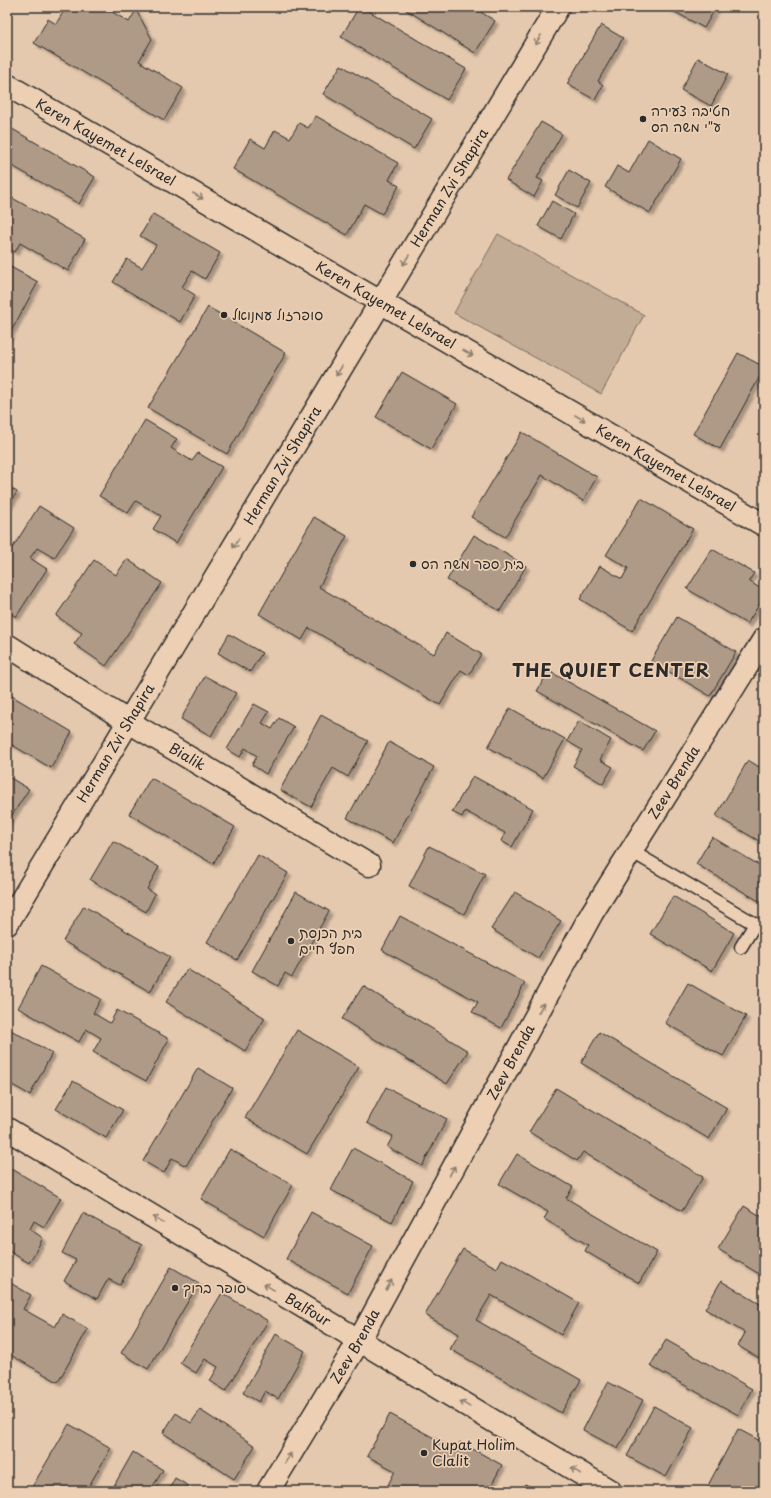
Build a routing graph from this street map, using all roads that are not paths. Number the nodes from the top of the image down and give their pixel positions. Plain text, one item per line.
1 (558, 7) edge
2 (7, 85) edge
3 (380, 302) junction
4 (764, 525) edge
5 (764, 638) edge
6 (7, 645) edge
7 (129, 722) junction
8 (631, 851) junction
9 (369, 865) dead end
10 (7, 924) edge
11 (741, 948) dead end
12 (7, 1129) edge
13 (359, 1341) junction
14 (268, 1491) edge
15 (610, 1491) edge

1 -> 3 street, Herman Zvi Shapira
2 -> 3 street, Keren Kayemet LeIsrael
3 -> 4 street, Keren Kayemet LeIsrael
3 -> 7 street, Herman Zvi Shapira
5 - 8 street, Zeev Brenda
6 - 7 street, Bialik
7 - 9 street, Bialik
7 - 10 street, Herman Zvi Shapira
8 - 11 lane
13 -> 8 street, Zeev Brenda
13 -> 12 street, Balfour
14 -> 13 street, Zeev Brenda
15 -> 13 street, Balfour

